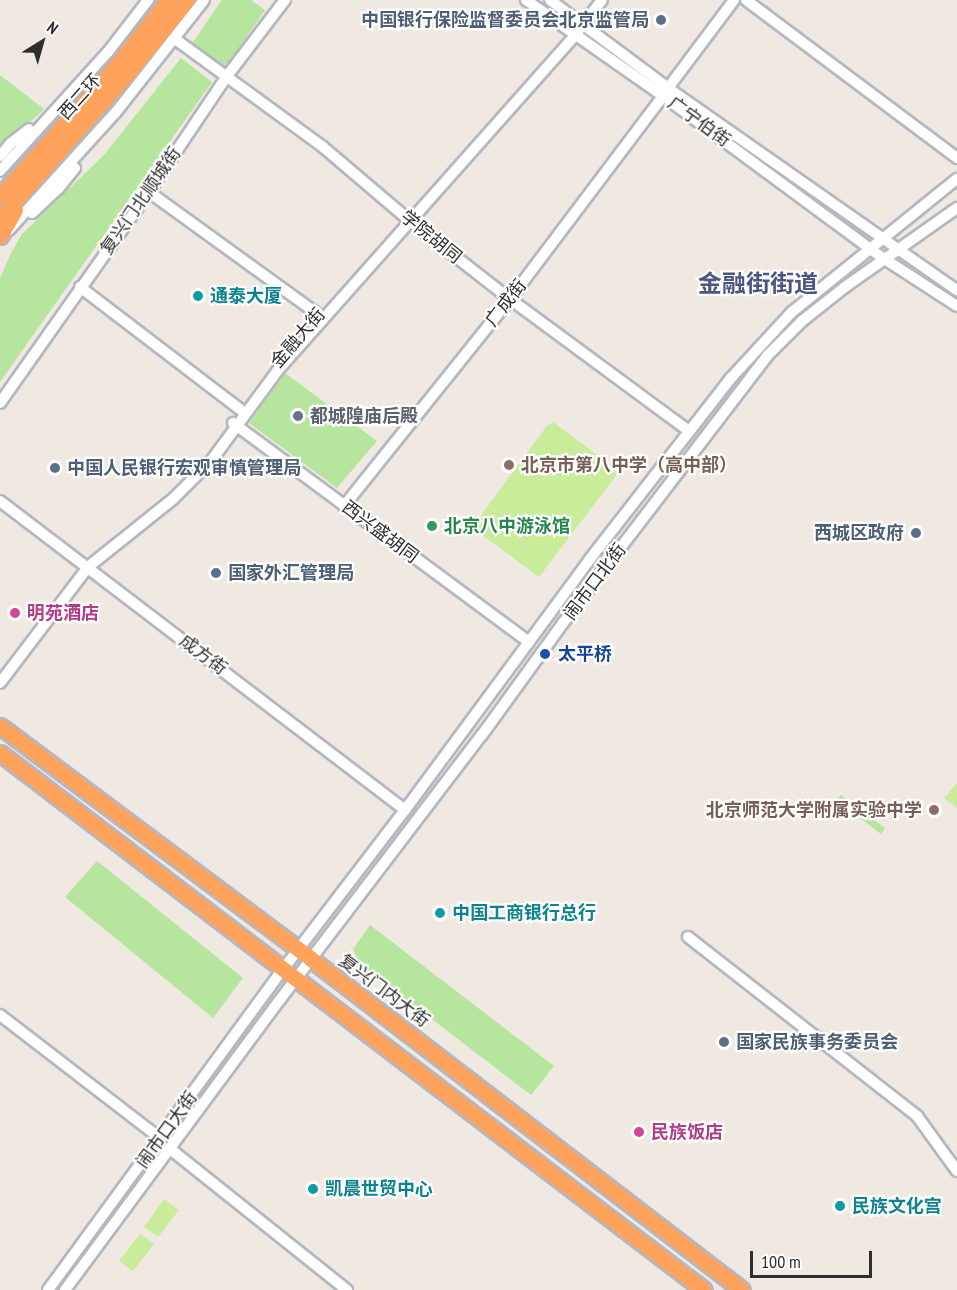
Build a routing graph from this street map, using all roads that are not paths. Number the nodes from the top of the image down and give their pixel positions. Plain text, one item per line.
1 (148, 0) edge
2 (168, 0) edge
3 (187, 0) edge
4 (204, 0) edge
5 (285, 0) edge
6 (526, 0) edge
7 (550, 0) edge
8 (594, 0) edge
9 (602, 0) edge
10 (734, 0) edge
11 (746, 0) edge
12 (581, 22) junction
13 (573, 33) junction
14 (175, 39) junction
15 (227, 76) junction
16 (665, 92) junction
17 (61, 102) junction
18 (0, 156) edge
19 (957, 158) edge
20 (0, 171) edge
21 (25, 179) junction
22 (957, 179) edge
23 (0, 182) edge
24 (149, 192) junction
25 (0, 196) edge
26 (957, 208) edge
27 (409, 220) junction
28 (7, 221) edge
29 (0, 236) edge
30 (882, 237) junction
31 (0, 242) edge
32 (870, 248) junction
33 (897, 248) junction
34 (883, 258) junction
35 (80, 287) junction
36 (957, 290) edge
37 (510, 299) junction
38 (957, 306) edge
39 (321, 316) junction
40 (0, 403) edge
41 (240, 410) junction
42 (234, 424) junction
43 (689, 431) junction
44 (0, 501) edge
45 (344, 506) junction
46 (86, 565) junction
47 (529, 642) junction
48 (0, 672) edge
49 (0, 683) edge
50 (469, 725) junction
51 (0, 726) edge
52 (482, 735) junction
53 (0, 753) edge
54 (405, 810) junction
55 (688, 937) dead end
56 (304, 954) junction
57 (284, 968) junction
58 (297, 978) junction
59 (0, 1015) edge
60 (161, 1139) junction
61 (169, 1148) junction
62 (957, 1171) edge
63 (48, 1290) edge
64 (64, 1290) edge
65 (347, 1290) edge
66 (704, 1290) edge
67 (742, 1290) edge

1 - 17 main road
2 - 21 highway, 西二环
3 - 21 highway, 西二环
4 - 14 main road
5 - 15 main road, 复兴门北顺城街
6 - 13 main road, 广宁伯街
7 - 12 main road, 广宁伯街
8 - 12 main road
9 - 12 main road
10 - 16 main road, 广成街
11 - 19 main road
12 - 13 main road, 金融大街
12 - 16 main road, 广宁伯街
13 - 16 main road, 广宁伯街
13 - 27 main road, 金融大街
14 - 15 main road, 学院胡同
14 - 28 main road
15 - 24 main road, 复兴门北顺城街
15 - 27 main road, 学院胡同
16 - 30 main road, 广宁伯街
16 - 32 main road, 广宁伯街
16 - 37 main road, 广成街
17 - 18 main road
17 - 20 main road
21 - 23 highway
21 - 25 highway, 西二环
21 - 28 highway, 西二环
21 - 29 highway
22 - 30 main road, 闹市口北街
24 - 35 main road, 复兴门北顺城街
24 - 39 main road
26 - 33 main road, 闹市口北街
27 - 37 main road, 学院胡同
27 - 39 main road, 金融大街
28 - 31 main road
30 - 32 main road, 闹市口北街
30 - 33 main road, 广宁伯街
32 - 34 main road, 广宁伯街
32 - 43 main road, 闹市口北街
33 - 34 main road, 闹市口北街
33 - 36 main road, 广宁伯街
34 - 38 main road, 广宁伯街
34 - 52 main road, 闹市口北街
35 - 40 main road, 复兴门北顺城街
35 - 41 main road
37 - 43 main road, 学院胡同
37 - 45 main road, 广成街
39 - 41 main road, 金融大街
39 - 42 main road
41 - 42 main road, 金融大街
42 - 45 main road, 西兴盛胡同
42 - 46 main road, 金融大街
43 - 47 main road, 闹市口北街
44 - 46 main road, 成方街
45 - 47 main road, 西兴盛胡同
46 - 48 main road, 金融大街
46 - 49 main road
46 - 54 main road, 成方街
47 - 50 main road, 闹市口北街
50 - 52 main road
50 - 54 main road, 闹市口北街
51 - 56 highway, 复兴门内大街
52 - 56 main road, 闹市口北街
53 - 57 highway
54 - 56 main road, 闹市口北街
55 - 62 main road
56 - 57 main road, 闹市口大街
56 - 58 main road, 闹市口大街
56 - 67 highway, 复兴门内大街
57 - 58 highway
57 - 60 main road, 闹市口大街
58 - 61 main road, 闹市口大街
58 - 66 highway
59 - 60 main road
60 - 63 main road, 闹市口大街
61 - 64 main road, 闹市口大街
61 - 65 main road

